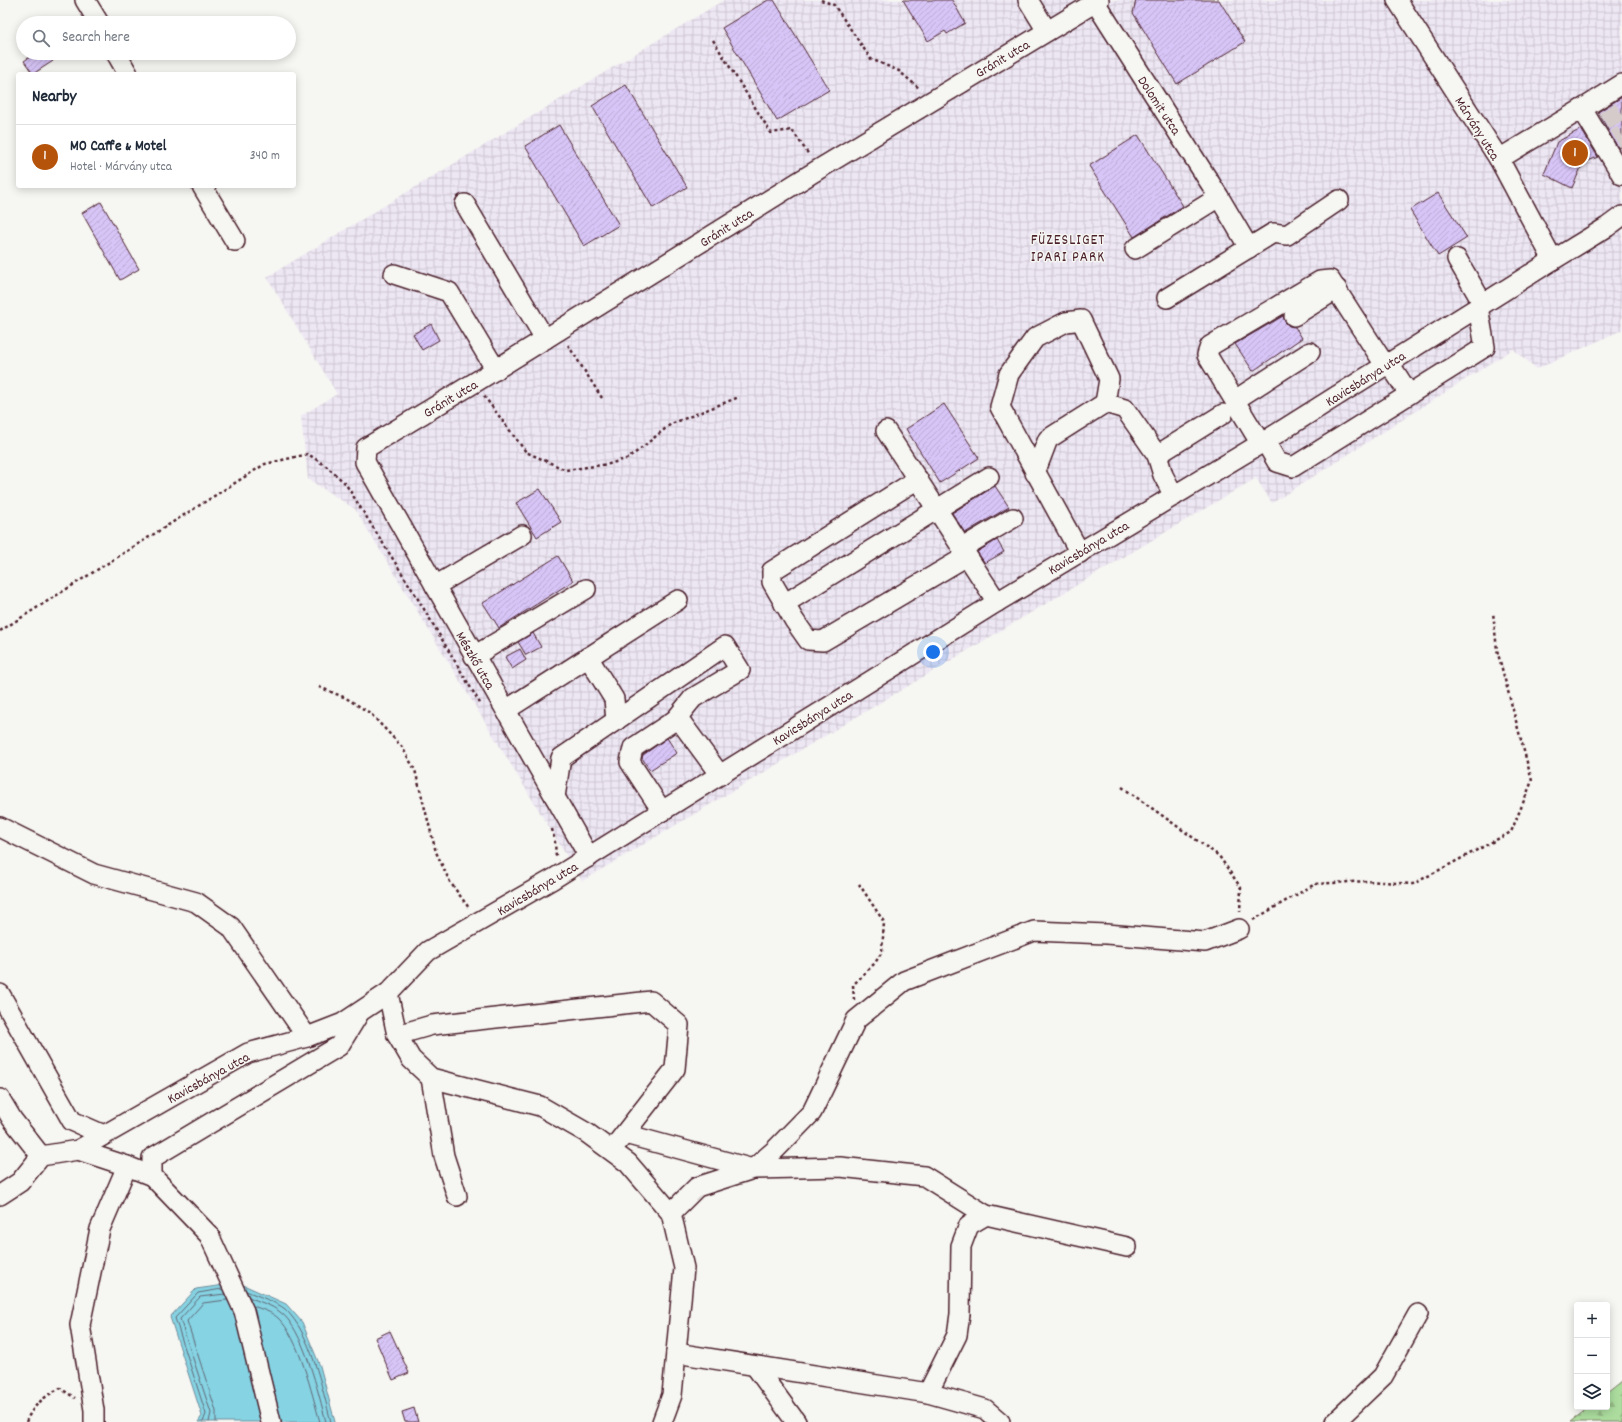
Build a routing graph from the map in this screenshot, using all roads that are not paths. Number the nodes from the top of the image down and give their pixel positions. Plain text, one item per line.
1 (85, 0) edge
2 (1028, 0) edge
3 (1397, 0) edge
4 (1097, 1) edge
5 (95, 16) edge
6 (1047, 31) junction
7 (120, 60) edge
8 (127, 72) edge
9 (1622, 84) edge
10 (1582, 109) junction
11 (1499, 160) junction
12 (1622, 175) edge
13 (203, 188) edge
14 (1339, 200) dead end
15 (1222, 202) junction
16 (465, 204) dead end
17 (1622, 216) edge
18 (235, 241) dead end
19 (1249, 248) junction
20 (1135, 249) dead end
21 (1457, 259) dead end
22 (1553, 260) junction
23 (394, 274) dead end
24 (1337, 289) junction
25 (1167, 298) dead end
26 (1481, 305) junction
27 (1294, 316) dead end
28 (552, 335) junction
29 (1310, 352) dead end
30 (1387, 364) junction
31 (496, 370) junction
32 (1409, 394) junction
33 (1105, 403) junction
34 (1229, 407) junction
35 (886, 431) dead end
36 (1263, 443) junction
37 (1157, 455) junction
38 (364, 462) joint
39 (1035, 473) junction
40 (989, 477) dead end
41 (918, 479) junction
42 (1174, 496) junction
43 (937, 510) junction
44 (1013, 518) dead end
45 (522, 535) dead end
46 (965, 552) junction
47 (1080, 553) junction
48 (435, 586) junction
49 (586, 589) dead end
50 (678, 600) dead end
51 (997, 602) junction
52 (784, 604) junction
53 (474, 656) junction
54 (588, 658) junction
55 (506, 710) junction
56 (676, 719) junction
57 (616, 721) junction
58 (720, 775) junction
59 (555, 797) junction
60 (662, 811) junction
61 (0, 827) edge
62 (589, 857) junction
63 (1239, 929) road end
64 (388, 993) junction
65 (0, 994) edge
66 (360, 1011) junction
67 (397, 1035) junction
68 (306, 1037) junction
69 (431, 1078) junction
70 (0, 1099) edge
71 (625, 1134) junction
72 (104, 1135) junction
73 (78, 1150) junction
74 (612, 1151) junction
75 (41, 1156) junction
76 (128, 1166) junction
77 (753, 1169) junction
78 (152, 1176) junction
79 (0, 1195) edge
80 (457, 1196) dead end
81 (671, 1213) junction
82 (986, 1215) junction
83 (1127, 1247) dead end
84 (1418, 1314) dead end
85 (676, 1353) junction
86 (755, 1366) junction
87 (928, 1392) junction
88 (94, 1416) edge
89 (271, 1422) edge
90 (662, 1422) edge
91 (796, 1422) edge
92 (1000, 1422) edge
93 (1336, 1422) edge

1 - 5 street
2 - 6 street
3 - 11 street, Márvány utca
4 - 6 street, Gránit utca
4 - 15 street, Dolomit utca
6 - 28 street, Gránit utca
7 - 8 street
9 - 10 street
10 - 11 street
10 - 12 street
11 - 22 street, Márvány utca
13 - 18 street
14 - 19 street
15 - 19 street, Dolomit utca
15 - 20 street
16 - 28 street
17 - 22 street, Kavicsbánya utca
19 - 25 street
21 - 26 street
22 - 26 street, Kavicsbánya utca
23 - 31 street
24 - 27 street
24 - 30 street
24 - 34 street
26 - 30 street, Kavicsbánya utca
26 - 32 street
28 - 31 street, Gránit utca
29 - 34 street
30 - 32 street
30 - 36 street, Kavicsbánya utca
31 - 38 street, Gránit utca
32 - 36 street
33 - 37 street
33 - 39 street
33 - 39 street
34 - 36 street
34 - 37 street
35 - 41 street
36 - 42 street, Kavicsbánya utca
37 - 42 street
38 - 48 street, Mészkő utca
39 - 47 street
40 - 43 street
41 - 43 street
41 - 52 street
42 - 47 street, Kavicsbánya utca
43 - 46 street
43 - 52 street
44 - 46 street
45 - 48 street
46 - 51 street
46 - 52 street
47 - 51 street, Kavicsbánya utca
48 - 53 street, Mészkő utca
49 - 53 street
50 - 54 street
51 - 58 street, Kavicsbánya utca
53 - 55 street, Mészkő utca
54 - 55 street
54 - 57 street
55 - 59 street, Mészkő utca
56 - 57 street
56 - 58 street
56 - 60 street
57 - 59 street
58 - 60 street, Kavicsbánya utca
59 - 62 street, Mészkő utca
60 - 62 street, Kavicsbánya utca
61 - 68 street
62 - 64 street, Kavicsbánya utca
63 - 77 street
64 - 66 street, Kavicsbánya utca
64 - 67 street
65 - 72 street
66 - 68 street, Kavicsbánya utca
66 - 78 street
67 - 69 street
67 - 71 street
68 - 72 street, Kavicsbánya utca
69 - 74 street
69 - 80 street
70 - 75 street
71 - 74 street
71 - 77 street
72 - 73 street, Kavicsbánya utca
73 - 75 street, Kavicsbánya utca
73 - 76 street
74 - 81 street
75 - 79 street
76 - 78 street
76 - 88 street
77 - 81 street
77 - 82 street
78 - 89 street
81 - 85 street
82 - 83 street
82 - 87 street
84 - 93 street
85 - 86 street
85 - 90 street
86 - 87 street
86 - 91 street
87 - 92 street

